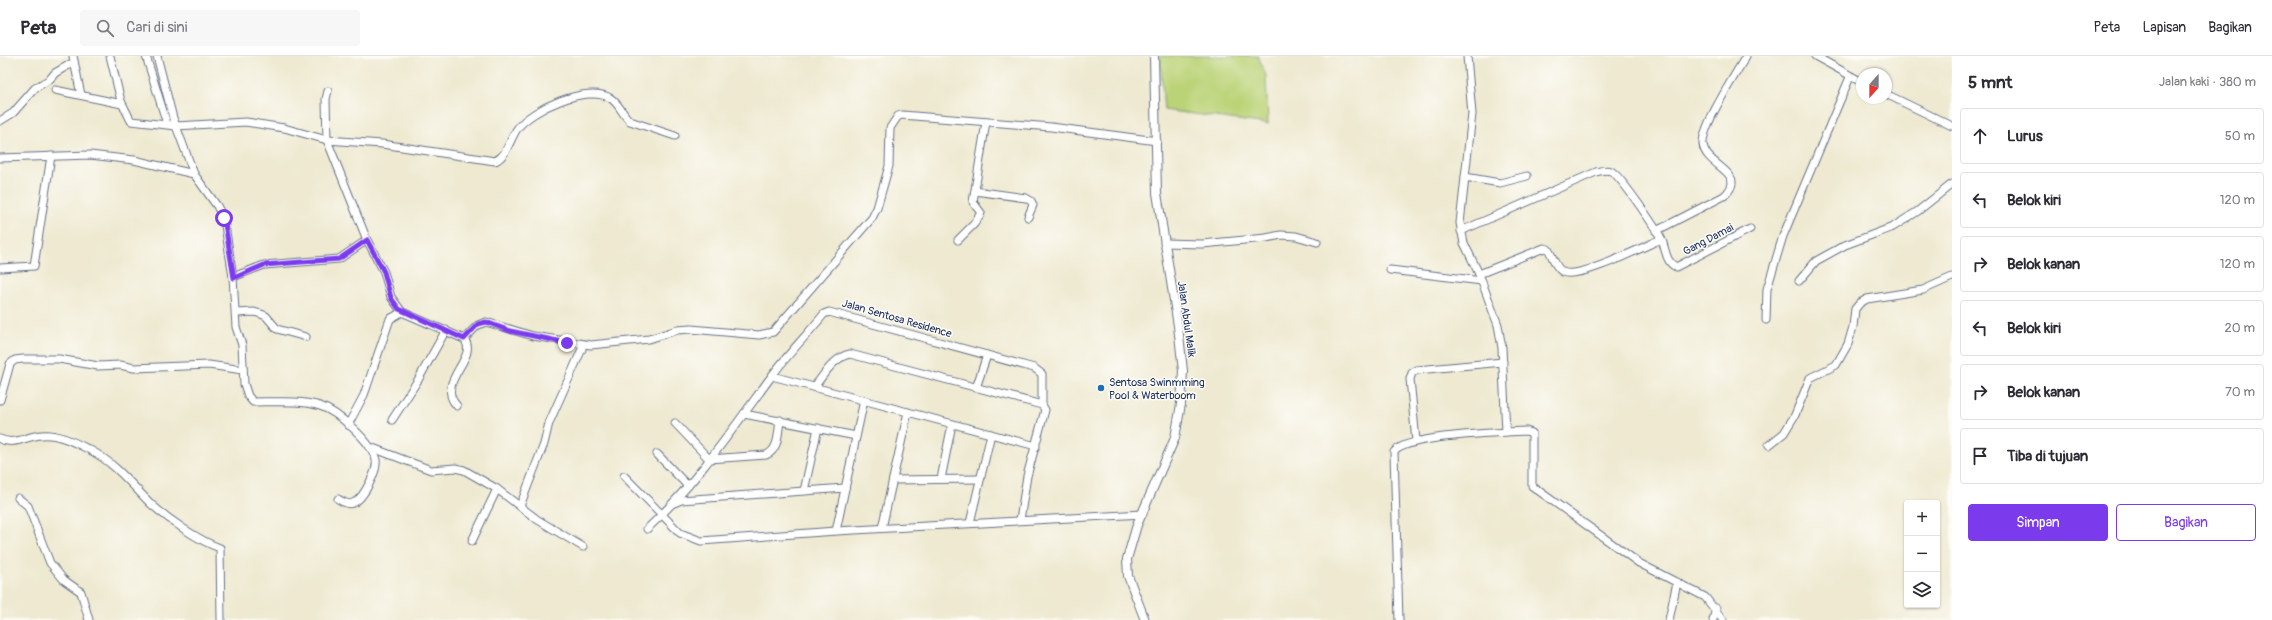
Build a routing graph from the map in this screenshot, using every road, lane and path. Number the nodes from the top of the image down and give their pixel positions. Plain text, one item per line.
1 (110, 56) edge
2 (146, 56) edge
3 (157, 56) edge
4 (1154, 56) edge
5 (1467, 56) edge
6 (1746, 56) edge
7 (1815, 56) edge
8 (73, 59) edge
9 (1850, 77) junction
10 (1856, 80) edge
11 (55, 90) dead end
12 (328, 90) dead end
13 (81, 95) junction
14 (1892, 97) edge
15 (122, 104) junction
16 (0, 121) edge
17 (986, 122) junction
18 (167, 124) junction
19 (176, 126) junction
20 (1952, 126) edge
21 (675, 136) dead end
22 (327, 140) junction
23 (1157, 141) junction
24 (51, 156) junction
25 (0, 158) edge
26 (194, 174) junction
27 (1527, 176) dead end
28 (1465, 177) junction
29 (1952, 184) edge
30 (975, 191) junction
31 (1028, 217) dead end
32 (1750, 229) dead end
33 (1461, 231) junction
34 (1656, 231) junction
35 (1661, 239) junction
36 (367, 240) junction
37 (958, 240) dead end
38 (1317, 242) dead end
39 (1164, 243) junction
40 (0, 268) edge
41 (1390, 270) dead end
42 (1480, 277) junction
43 (1952, 277) edge
44 (234, 278) junction
45 (1799, 281) dead end
46 (402, 312) junction
47 (237, 313) junction
48 (1766, 320) dead end
49 (446, 330) junction
50 (306, 337) dead end
51 (464, 339) junction
52 (582, 344) junction
53 (987, 355) junction
54 (1503, 362) junction
55 (243, 370) junction
56 (772, 376) junction
57 (814, 387) junction
58 (976, 388) junction
59 (0, 400) edge
60 (864, 400) junction
61 (1042, 405) junction
62 (457, 406) dead end
63 (908, 412) junction
64 (744, 414) junction
65 (392, 420) dead end
66 (780, 420) junction
67 (675, 423) dead end
68 (952, 424) junction
69 (348, 425) junction
70 (818, 428) junction
71 (1506, 432) junction
72 (991, 434) junction
73 (856, 436) junction
74 (0, 439) edge
75 (1416, 441) junction
76 (1768, 445) dead end
77 (1036, 446) junction
78 (370, 447) junction
79 (657, 454) dead end
80 (708, 459) junction
81 (624, 476) dead end
82 (980, 479) junction
83 (893, 480) junction
84 (941, 480) junction
85 (688, 486) junction
86 (845, 488) junction
87 (497, 489) junction
88 (804, 491) junction
89 (18, 498) dead end
90 (338, 499) dead end
91 (674, 503) junction
92 (520, 506) junction
93 (662, 514) junction
94 (1143, 514) junction
95 (1020, 520) junction
96 (970, 523) junction
97 (882, 528) junction
98 (647, 529) dead end
99 (836, 530) junction
100 (472, 541) dead end
101 (583, 548) dead end
102 (1677, 582) junction
103 (1716, 608) junction
104 (90, 620) edge
105 (221, 620) edge
106 (1145, 620) edge
107 (1398, 620) edge
108 (1669, 620) edge
109 (1713, 620) edge
110 (1723, 620) edge

1 - 15 street
2 - 18 street
3 - 19 street
4 - 23 street, Jalan Abdul Malik
5 - 28 street
6 - 34 street
7 - 9 street
8 - 13 street
8 - 16 street
9 - 10 street
9 - 48 street
11 - 13 street
12 - 22 street
13 - 15 street
14 - 20 street
15 - 18 street
17 - 23 street
17 - 30 street
17 - 52 street
18 - 19 street
19 - 22 street
19 - 26 street
21 - 22 street
22 - 36 street
23 - 39 street, Jalan Abdul Malik
24 - 25 street
24 - 26 street
24 - 40 street
26 - 44 street
27 - 28 street
28 - 33 street
29 - 45 street
30 - 31 street
30 - 37 street
32 - 35 street, Gang Damai
33 - 34 street
33 - 42 street
34 - 35 street
35 - 42 street
36 - 44 street
36 - 46 street
38 - 39 street
39 - 94 street, Jalan Abdul Malik
41 - 42 street
42 - 54 street
43 - 76 street
44 - 47 street
46 - 49 street
46 - 69 street
47 - 50 street
47 - 55 street
49 - 51 street
49 - 65 street
51 - 52 street
51 - 62 street
52 - 92 street
53 - 56 street, Jalan Sentosa Residence
53 - 58 street
53 - 61 street, Jalan Sentosa Residence
54 - 71 street
54 - 75 street
55 - 59 street
55 - 69 street
56 - 57 street
56 - 64 street, Jalan Sentosa Residence
57 - 58 street
57 - 60 street
58 - 61 street
60 - 63 street
60 - 73 street
61 - 77 street
63 - 68 street
63 - 83 street
64 - 66 street
64 - 80 street, Jalan Sentosa Residence
66 - 70 street
66 - 80 street
67 - 80 street
68 - 72 street
68 - 84 street
69 - 78 street
70 - 73 street
70 - 88 street
71 - 75 street
71 - 102 street
72 - 77 street
72 - 82 street
73 - 86 street
74 - 105 street
75 - 107 street
77 - 95 street
78 - 87 street
78 - 90 street
79 - 85 street
80 - 85 street, Jalan Sentosa Residence
81 - 93 street
82 - 84 street
82 - 96 street
83 - 84 street
83 - 97 street
85 - 91 street, Jalan Sentosa Residence
86 - 88 street
86 - 99 street
87 - 92 street
87 - 100 street
88 - 91 street
89 - 104 street
91 - 93 street, Jalan Sentosa Residence
92 - 101 street
93 - 98 street, Jalan Sentosa Residence
93 - 99 street
94 - 95 street
94 - 106 street, Jalan Abdul Malik
95 - 96 street
96 - 97 street
97 - 99 street
102 - 103 street
102 - 108 street
103 - 109 street
103 - 110 street

